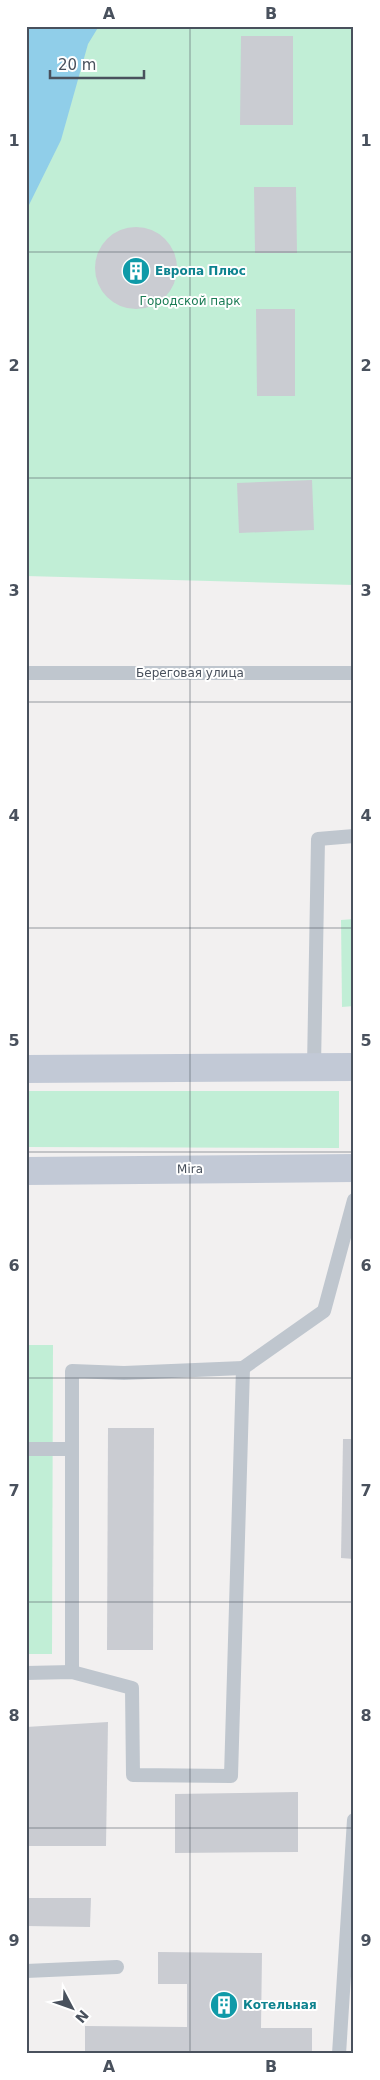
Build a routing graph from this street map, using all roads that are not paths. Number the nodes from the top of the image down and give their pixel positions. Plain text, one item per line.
1 (26, 673) edge
2 (354, 673) edge
3 (354, 836) edge
4 (314, 1067) junction
5 (354, 1067) edge
6 (26, 1068) edge
7 (354, 1168) edge
8 (26, 1171) edge
9 (354, 1200) edge
10 (242, 1368) junction
11 (26, 1449) edge
12 (71, 1449) junction
13 (72, 1672) junction
14 (26, 1673) edge
15 (354, 1820) edge
16 (117, 1967) dead end
17 (26, 1971) edge
18 (339, 2054) edge

1 - 2 lane, Береговая улица
3 - 4 lane
4 - 5 main road
4 - 6 main road
7 - 8 main road, Mira
9 - 10 lane
10 - 12 lane
10 - 13 lane
11 - 12 lane
12 - 13 lane
13 - 14 lane
15 - 18 lane
16 - 17 lane

